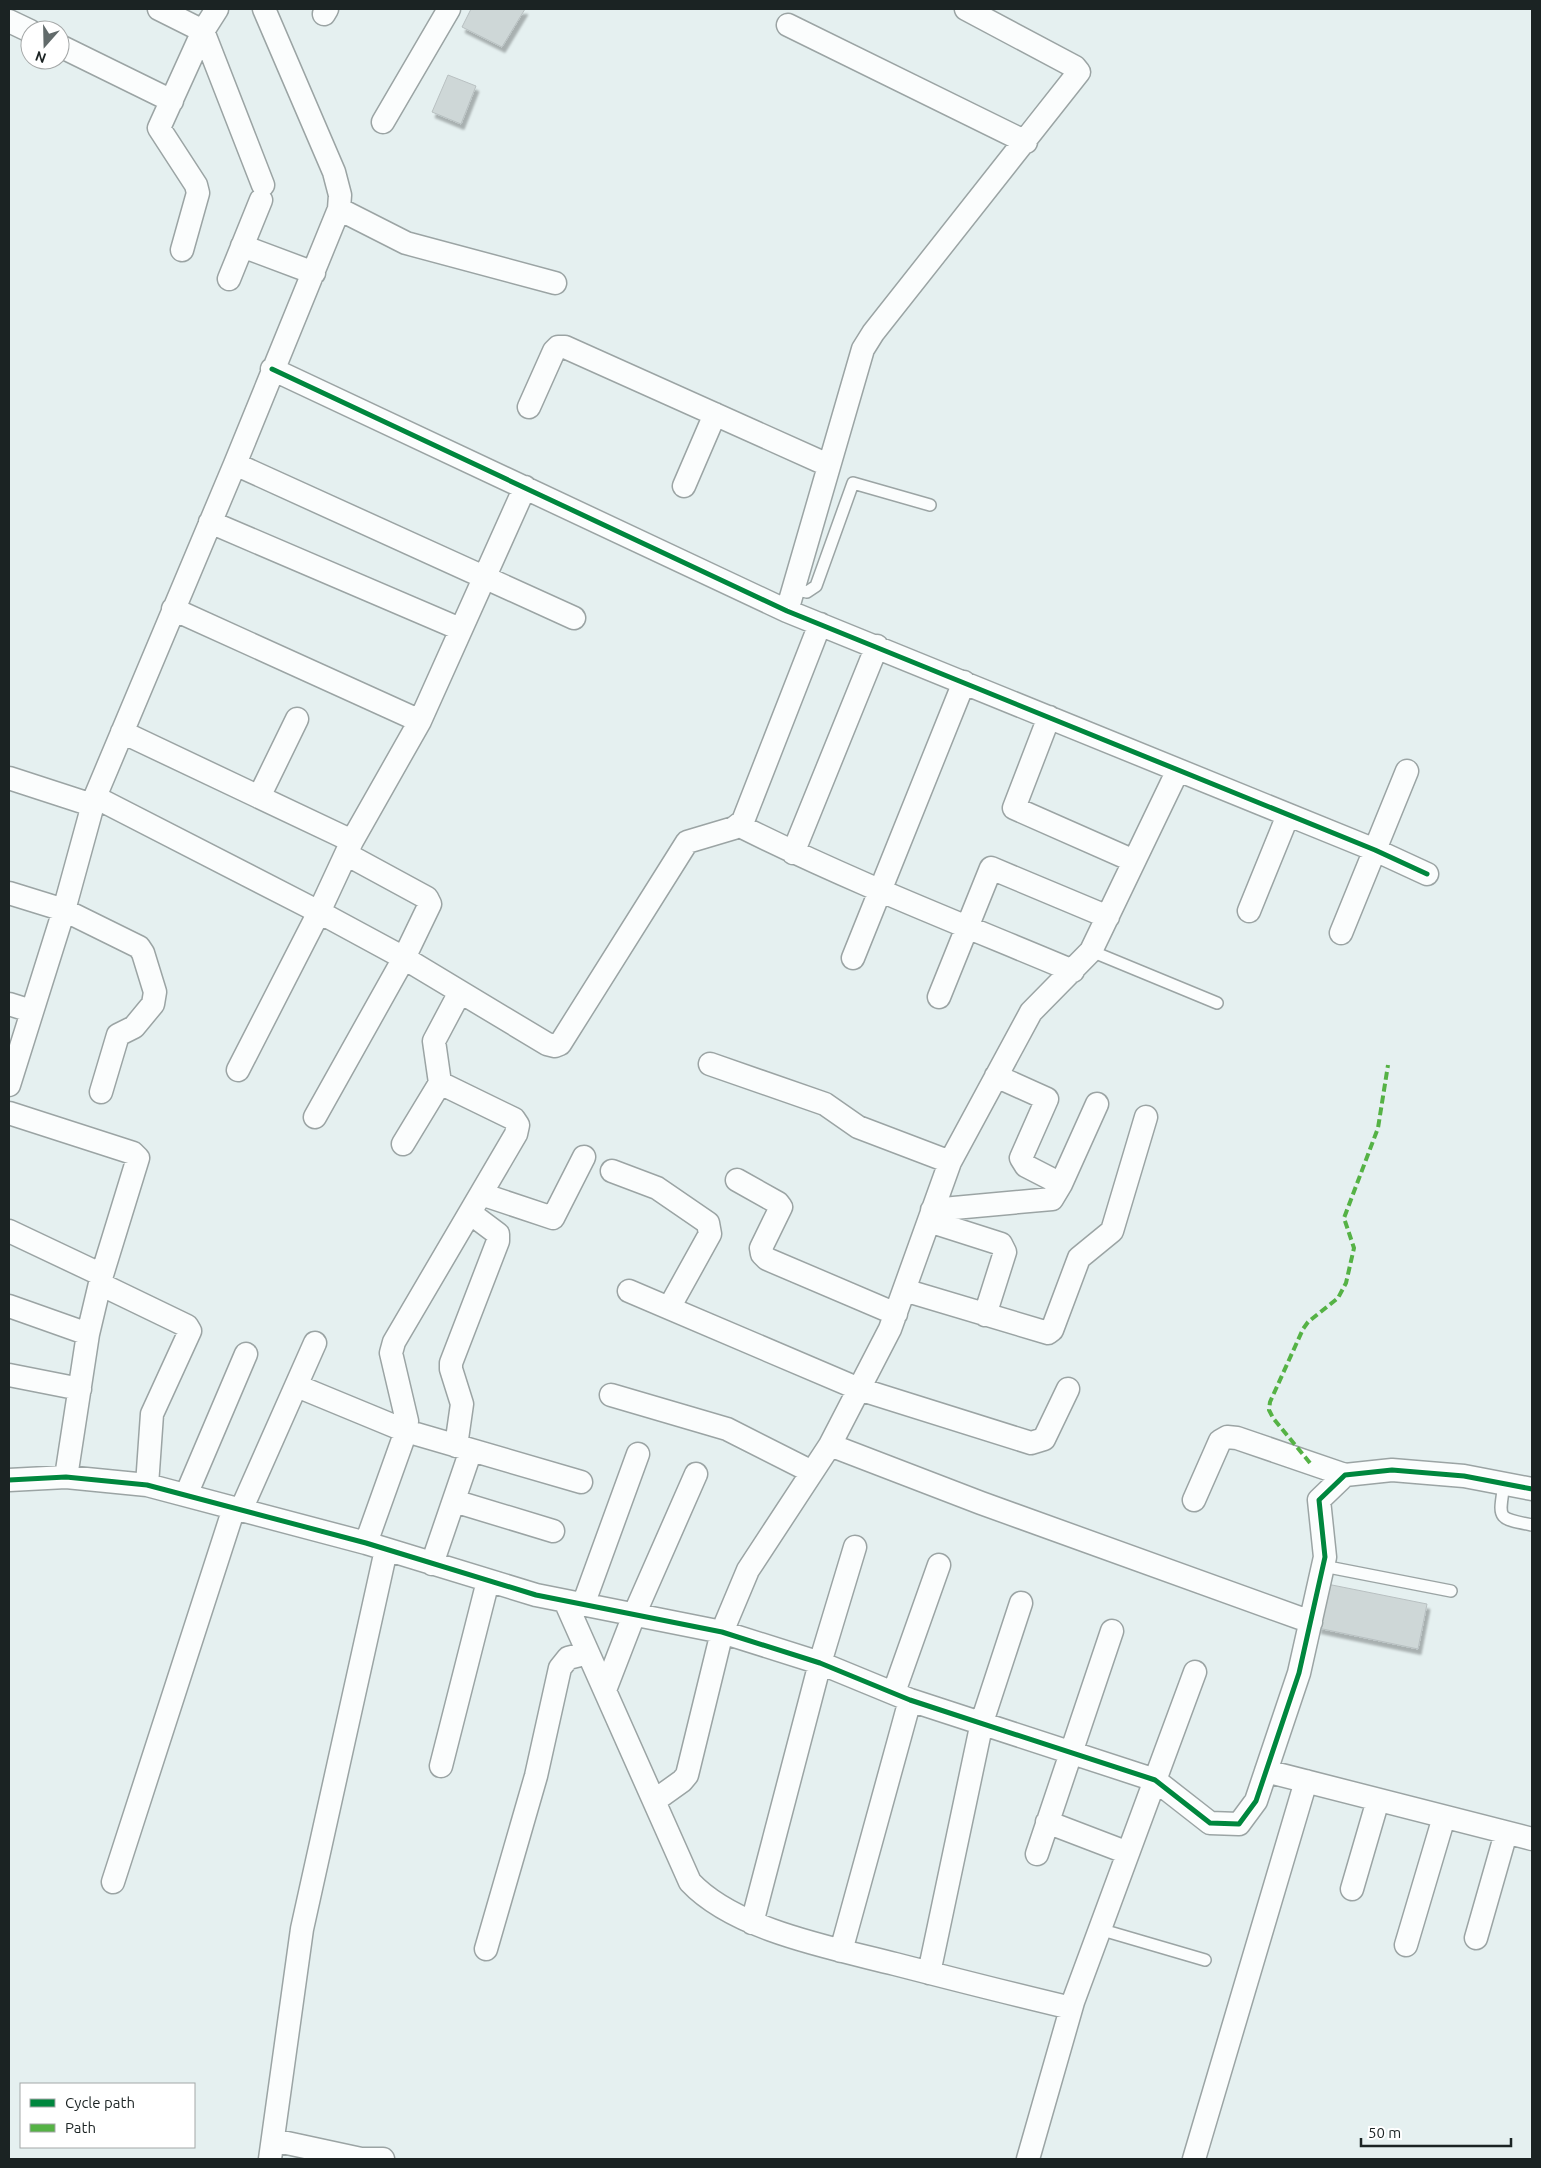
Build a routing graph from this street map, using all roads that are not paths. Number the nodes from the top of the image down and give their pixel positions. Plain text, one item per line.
1 (159, 9) edge
2 (217, 9) edge
3 (264, 9) edge
4 (449, 9) edge
5 (966, 9) edge
6 (788, 25) dead end
7 (204, 31) junction
8 (70, 51) edge
9 (172, 101) junction
10 (383, 122) dead end
11 (1026, 142) junction
12 (339, 209) junction
13 (242, 246) junction
14 (182, 250) dead end
15 (314, 273) junction
16 (229, 279) dead end
17 (555, 283) dead end
18 (272, 369) junction
19 (529, 407) dead end
20 (715, 414) junction
21 (235, 464) junction
22 (828, 465) junction
23 (684, 486) dead end
24 (525, 487) junction
25 (930, 505) dead end
26 (210, 522) junction
27 (484, 576) junction
28 (793, 589) junction
29 (174, 609) junction
30 (787, 611) junction
31 (574, 618) dead end
32 (820, 624) junction
33 (460, 629) junction
34 (877, 646) junction
35 (964, 682) junction
36 (1049, 717) junction
37 (298, 719) dead end
38 (420, 721) junction
39 (122, 732) junction
40 (1178, 770) junction
41 (1406, 771) dead end
42 (9, 778) edge
43 (259, 798) junction
44 (94, 801) junction
45 (1288, 815) junction
46 (740, 826) junction
47 (349, 847) junction
48 (1375, 850) junction
49 (793, 852) junction
50 (1134, 861) junction
51 (1427, 874) dead end
52 (881, 891) junction
53 (9, 893) edge
54 (64, 910) junction
55 (1249, 911) dead end
56 (319, 912) junction
57 (1108, 917) junction
58 (968, 927) junction
59 (1341, 934) dead end
60 (1091, 951) junction
61 (404, 958) junction
62 (853, 958) dead end
63 (1073, 971) junction
64 (460, 992) junction
65 (939, 997) dead end
66 (1217, 1003) dead end
67 (9, 1004) edge
68 (30, 1010) junction
69 (710, 1064) dead end
70 (238, 1070) dead end
71 (996, 1076) junction
72 (440, 1083) junction
73 (9, 1085) edge
74 (100, 1092) dead end
75 (1097, 1104) dead end
76 (9, 1113) edge
77 (315, 1117) dead end
78 (1146, 1117) dead end
79 (403, 1144) dead end
80 (584, 1157) dead end
81 (950, 1162) junction
82 (612, 1171) dead end
83 (737, 1180) dead end
84 (1061, 1184) junction
85 (475, 1204) junction
86 (930, 1216) junction
87 (9, 1231) edge
88 (101, 1280) junction
89 (904, 1290) junction
90 (630, 1291) dead end
91 (9, 1306) edge
92 (669, 1308) junction
93 (896, 1314) junction
94 (985, 1315) junction
95 (88, 1334) junction
96 (315, 1344) dead end
97 (246, 1354) dead end
98 (9, 1375) edge
99 (297, 1386) junction
100 (859, 1389) junction
101 (1068, 1389) dead end
102 (80, 1390) junction
103 (610, 1395) dead end
104 (406, 1431) junction
105 (830, 1445) junction
106 (463, 1448) junction
107 (638, 1454) dead end
108 (812, 1472) junction
109 (696, 1474) dead end
110 (1345, 1475) junction
111 (66, 1477) junction
112 (9, 1480) edge
113 (581, 1482) dead end
114 (1504, 1484) junction
115 (147, 1485) junction
116 (1532, 1489) edge
117 (186, 1495) junction
118 (1194, 1500) dead end
119 (454, 1501) junction
120 (237, 1509) junction
121 (1532, 1525) edge
122 (552, 1531) dead end
123 (376, 1546) junction
124 (855, 1547) dead end
125 (432, 1564) junction
126 (939, 1565) dead end
127 (1323, 1566) junction
128 (488, 1581) junction
129 (1451, 1591) dead end
130 (574, 1603) junction
131 (1021, 1603) dead end
132 (634, 1615) junction
133 (1310, 1622) junction
134 (1112, 1631) dead end
135 (722, 1632) junction
136 (588, 1653) junction
137 (820, 1662) junction
138 (1195, 1672) dead end
139 (605, 1690) junction
140 (902, 1696) junction
141 (982, 1722) junction
142 (1069, 1752) junction
143 (441, 1766) dead end
144 (1266, 1771) junction
145 (1155, 1780) junction
146 (1306, 1781) junction
147 (1378, 1800) junction
148 (654, 1802) junction
149 (1444, 1817) junction
150 (1047, 1822) junction
151 (1506, 1833) junction
152 (1532, 1840) edge
153 (1128, 1853) junction
154 (1036, 1854) dead end
155 (113, 1882) dead end
156 (1352, 1888) dead end
157 (752, 1923) junction
158 (1100, 1930) junction
159 (1476, 1938) dead end
160 (1406, 1944) dead end
161 (486, 1949) dead end
162 (841, 1951) junction
163 (1205, 1960) dead end
164 (929, 1973) junction
165 (1071, 2008) junction
166 (272, 2150) edge
167 (383, 2159) edge
168 (1028, 2159) edge
169 (1194, 2159) edge

1 - 7 street
2 - 7 street
3 - 12 street
4 - 10 street
5 - 11 street
6 - 11 street
7 - 9 street
7 - 13 street
8 - 9 street
9 - 14 street
11 - 22 street
12 - 15 street
12 - 17 street
13 - 15 street
13 - 16 street
15 - 18 street
18 - 21 street
18 - 24 street
19 - 20 street
20 - 22 street
20 - 23 street
21 - 26 street
21 - 27 street
22 - 28 street
24 - 27 street
24 - 30 street
25 - 28 lane
26 - 29 street
26 - 33 street
27 - 31 street
27 - 33 street
28 - 30 street
29 - 38 street
29 - 39 street
30 - 32 street
32 - 34 street
32 - 46 street
33 - 38 street
34 - 35 street
34 - 49 street
35 - 36 street
35 - 52 street
36 - 40 street
36 - 50 street
37 - 43 street
38 - 47 street
39 - 43 street
39 - 44 street
40 - 45 street
40 - 50 street
41 - 48 street
42 - 44 street
43 - 47 street
44 - 54 street
44 - 56 street
45 - 48 street
45 - 55 street
46 - 49 street
46 - 64 street
47 - 56 street
47 - 61 street
48 - 51 street
48 - 59 street
49 - 52 street
50 - 57 street
52 - 58 street
52 - 62 street
53 - 54 street
54 - 68 street
54 - 74 street
56 - 61 street
56 - 70 street
57 - 58 street
57 - 60 street
58 - 63 street
58 - 65 street
60 - 63 street
60 - 66 lane
61 - 64 street
61 - 77 street
63 - 71 street
64 - 72 street
67 - 68 street
68 - 73 street
69 - 81 street
71 - 81 street
71 - 84 street
72 - 79 street
72 - 85 street
75 - 84 street
76 - 88 street
78 - 94 street
80 - 85 street
81 - 86 street
82 - 92 street
83 - 93 street
84 - 86 street
85 - 104 street
85 - 106 street
86 - 89 street
86 - 94 street
87 - 88 street
88 - 95 street
88 - 115 street
89 - 93 street
89 - 94 street
90 - 92 street
91 - 95 street
92 - 100 street
93 - 100 street
95 - 102 street
96 - 99 street
97 - 117 street
98 - 102 street
99 - 104 street
99 - 120 street
100 - 101 street
100 - 105 street
102 - 111 street
103 - 108 street
104 - 106 street
104 - 123 street
105 - 108 street
105 - 133 street
106 - 113 street
106 - 119 street
107 - 130 street
108 - 135 street
109 - 132 street
110 - 114 street
110 - 118 street
110 - 127 street
111 - 112 street
111 - 115 street
114 - 116 street
114 - 121 lane
115 - 117 street
117 - 120 street
119 - 122 street
119 - 125 street
120 - 123 street
120 - 155 street
123 - 125 street
123 - 166 street
124 - 137 street
125 - 128 street
126 - 140 street
127 - 129 lane
127 - 133 street
128 - 130 street
128 - 143 street
130 - 132 street
130 - 136 street
131 - 141 street
132 - 135 street
132 - 139 street
133 - 144 street
134 - 142 street
135 - 137 street
135 - 148 street
136 - 139 street
136 - 161 street
137 - 140 street
137 - 157 street
138 - 145 street
139 - 148 street
140 - 141 street
140 - 162 street
141 - 142 street
141 - 164 street
142 - 145 street
142 - 150 street
144 - 145 street
144 - 146 street
145 - 153 street
146 - 147 street
146 - 169 street
147 - 149 street
147 - 156 street
148 - 157 street
149 - 151 street
149 - 160 street
150 - 153 street
150 - 154 street
151 - 152 street
151 - 159 street
153 - 158 street
157 - 162 street
158 - 163 lane
158 - 165 street
162 - 164 street
164 - 165 street
165 - 168 street
166 - 167 street

